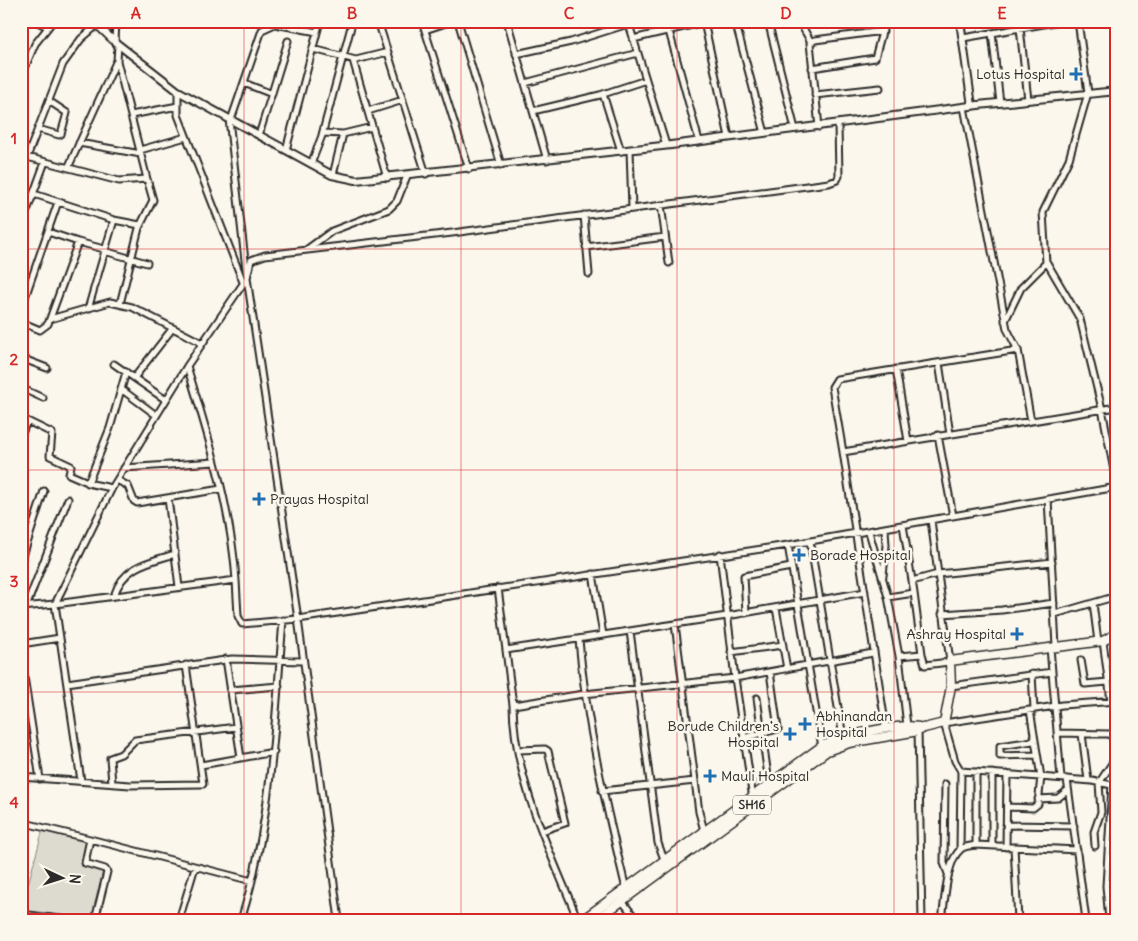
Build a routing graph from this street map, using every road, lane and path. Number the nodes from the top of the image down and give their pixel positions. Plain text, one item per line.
1 (34, 21) edge
2 (53, 21) edge
3 (116, 21) edge
4 (151, 21) edge
5 (165, 21) edge
6 (320, 21) edge
7 (378, 21) edge
8 (422, 21) edge
9 (452, 21) edge
10 (458, 21) edge
11 (506, 21) edge
12 (735, 21) edge
13 (768, 21) edge
14 (799, 21) edge
15 (885, 21) edge
16 (960, 21) edge
17 (1061, 21) edge
18 (1078, 21) edge
19 (628, 22) edge
20 (707, 22) edge
21 (352, 23) dead end
22 (693, 23) edge
23 (95, 24) edge
24 (48, 27) junction
25 (1020, 28) junction
26 (425, 30) junction
27 (669, 31) junction
28 (883, 31) junction
29 (317, 32) junction
30 (992, 33) junction
31 (963, 38) junction
32 (633, 39) junction
33 (288, 41) dead end
34 (811, 42) junction
35 (117, 43) junction
36 (313, 49) junction
37 (388, 52) junction
38 (638, 53) junction
39 (516, 54) junction
40 (21, 56) edge
41 (29, 58) junction
42 (343, 58) junction
43 (353, 60) junction
44 (117, 62) junction
45 (812, 68) junction
46 (21, 77) edge
47 (646, 80) junction
48 (244, 83) junction
49 (525, 83) junction
50 (880, 88) dead end
51 (178, 90) junction
52 (1117, 91) edge
53 (1088, 93) junction
54 (272, 94) junction
55 (603, 94) junction
56 (815, 95) junction
57 (403, 100) junction
58 (1028, 100) junction
59 (48, 102) junction
60 (1000, 103) junction
61 (178, 106) junction
62 (972, 106) junction
63 (964, 107) junction
64 (368, 111) junction
65 (533, 111) junction
66 (131, 116) junction
67 (230, 119) junction
68 (838, 124) junction
69 (819, 126) junction
70 (372, 128) junction
71 (38, 129) junction
72 (794, 129) junction
73 (765, 133) junction
74 (343, 134) junction
75 (259, 135) junction
76 (322, 135) junction
77 (186, 137) junction
78 (729, 137) junction
79 (700, 141) junction
80 (79, 143) junction
81 (666, 146) junction
82 (286, 150) junction
83 (630, 150) junction
84 (621, 151) junction
85 (140, 152) junction
86 (24, 157) edge
87 (547, 160) junction
88 (45, 162) junction
89 (311, 164) junction
90 (501, 165) junction
91 (68, 168) junction
92 (469, 169) junction
93 (426, 174) junction
94 (333, 175) junction
95 (407, 176) junction
96 (387, 178) junction
97 (147, 180) junction
98 (21, 194) edge
99 (33, 196) junction
100 (58, 202) junction
101 (661, 204) junction
102 (632, 208) junction
103 (21, 213) edge
104 (584, 215) junction
105 (114, 220) junction
106 (140, 225) junction
107 (48, 232) junction
108 (665, 237) junction
109 (78, 242) junction
110 (586, 247) junction
111 (104, 250) junction
112 (305, 250) junction
113 (131, 259) junction
114 (1046, 262) junction
115 (147, 263) dead end
116 (669, 263) dead end
117 (589, 274) dead end
118 (245, 280) junction
119 (120, 304) junction
120 (21, 309) edge
121 (88, 309) junction
122 (50, 319) junction
123 (1006, 321) junction
124 (21, 322) edge
125 (172, 328) junction
126 (202, 343) junction
127 (1018, 350) junction
128 (21, 358) edge
129 (939, 363) junction
130 (114, 364) dead end
131 (187, 366) junction
132 (47, 368) dead end
133 (896, 369) junction
134 (126, 372) junction
135 (134, 378) junction
136 (21, 388) edge
137 (121, 389) junction
138 (43, 398) dead end
139 (166, 400) junction
140 (1117, 407) edge
141 (1102, 409) junction
142 (156, 416) junction
143 (24, 419) edge
144 (1031, 421) junction
145 (950, 434) junction
146 (938, 435) junction
147 (21, 436) edge
148 (908, 441) junction
149 (843, 452) junction
150 (215, 462) junction
151 (124, 468) junction
152 (117, 480) junction
153 (88, 483) junction
154 (1117, 486) edge
155 (112, 488) junction
156 (221, 489) junction
157 (44, 492) dead end
158 (168, 498) junction
159 (68, 499) dead end
160 (1048, 499) junction
161 (953, 516) junction
162 (931, 520) junction
163 (903, 525) junction
164 (885, 529) junction
165 (869, 532) junction
166 (856, 533) junction
167 (810, 541) junction
168 (788, 545) junction
169 (175, 554) junction
170 (720, 554) junction
171 (21, 562) edge
172 (1052, 562) junction
173 (791, 567) junction
174 (593, 574) junction
175 (938, 574) junction
176 (883, 579) junction
177 (236, 580) junction
178 (912, 581) junction
179 (179, 587) junction
180 (498, 588) junction
181 (865, 592) junction
182 (914, 594) junction
183 (114, 596) junction
184 (1117, 596) edge
185 (888, 597) junction
186 (819, 600) junction
187 (1054, 603) junction
188 (1093, 603) junction
189 (55, 604) junction
190 (798, 604) junction
191 (23, 607) edge
192 (776, 608) junction
193 (746, 613) junction
194 (942, 614) junction
195 (1055, 614) junction
196 (727, 616) junction
197 (298, 619) junction
198 (284, 620) junction
199 (675, 624) junction
200 (630, 631) junction
201 (1117, 633) edge
202 (603, 635) junction
203 (60, 638) junction
204 (579, 639) junction
205 (1101, 641) junction
206 (21, 644) edge
207 (782, 645) junction
208 (1053, 647) junction
209 (506, 650) junction
210 (731, 652) junction
211 (874, 653) junction
212 (922, 654) junction
213 (899, 656) junction
214 (21, 657) edge
215 (226, 659) junction
216 (1081, 660) dead end
217 (280, 661) junction
218 (304, 661) junction
219 (831, 661) junction
220 (949, 662) junction
221 (186, 665) junction
222 (808, 666) junction
223 (787, 669) junction
224 (770, 672) junction
225 (1052, 672) junction
226 (1032, 674) junction
227 (1117, 677) edge
228 (734, 678) junction
229 (1108, 680) junction
230 (66, 683) junction
231 (682, 684) junction
232 (280, 686) junction
233 (951, 686) junction
234 (637, 688) junction
235 (230, 690) junction
236 (584, 694) junction
237 (757, 698) dead end
238 (1114, 701) edge
239 (513, 705) junction
240 (1055, 706) junction
241 (1032, 709) junction
242 (944, 724) junction
243 (906, 726) junction
244 (236, 727) junction
245 (920, 728) junction
246 (886, 729) junction
247 (197, 732) junction
248 (1057, 733) junction
249 (762, 734) junction
250 (1082, 734) junction
251 (843, 737) junction
252 (743, 738) junction
253 (1034, 741) junction
254 (1117, 741) edge
255 (518, 750) junction
256 (823, 750) junction
257 (274, 752) junction
258 (1037, 755) junction
259 (1117, 756) edge
260 (240, 758) junction
261 (201, 765) junction
262 (961, 771) junction
263 (976, 772) junction
264 (992, 773) junction
265 (1007, 774) junction
266 (1041, 776) junction
267 (21, 777) edge
268 (1064, 778) junction
269 (40, 779) junction
270 (1088, 780) junction
271 (81, 781) junction
272 (695, 781) junction
273 (112, 783) junction
274 (769, 783) junction
275 (1099, 783) junction
276 (945, 784) dead end
277 (650, 786) junction
278 (1114, 786) edge
279 (1068, 790) junction
280 (602, 791) junction
281 (753, 799) junction
282 (1038, 799) junction
283 (1007, 807) junction
284 (21, 822) edge
285 (1006, 824) junction
286 (1074, 826) junction
287 (542, 831) junction
288 (704, 832) junction
289 (90, 839) junction
290 (707, 840) junction
291 (976, 845) junction
292 (992, 846) junction
293 (1095, 846) dead end
294 (1006, 847) junction
295 (1014, 847) junction
296 (960, 850) junction
297 (1077, 850) junction
298 (666, 865) junction
299 (195, 867) junction
300 (948, 874) junction
301 (252, 881) junction
302 (1117, 887) edge
303 (626, 889) junction
304 (1108, 896) junction
305 (1115, 896) edge
306 (622, 901) junction
307 (21, 914) edge
308 (55, 919) edge
309 (68, 920) edge
310 (95, 920) edge
311 (179, 920) edge
312 (241, 920) edge
313 (339, 920) edge
314 (580, 920) edge
315 (596, 920) edge
316 (637, 920) edge
317 (922, 920) edge
318 (942, 920) edge
319 (1018, 920) edge
320 (1086, 920) edge
321 (1109, 920) edge

1 - 24 street
2 - 24 street
3 - 35 street
4 - 5 street
6 - 29 street
7 - 37 street
8 - 26 street
9 - 26 street
10 - 90 street
11 - 39 street
12 - 73 street
13 - 72 street
14 - 34 street
15 - 28 street
16 - 31 street
17 - 25 street
18 - 53 street
19 - 32 street
19 - 39 street
20 - 22 street
20 - 78 street
21 - 42 street
22 - 27 street
23 - 35 street
23 - 59 street
24 - 41 street
25 - 30 street
25 - 58 street
26 - 92 street
27 - 32 street
27 - 79 street
28 - 34 street
28 - 45 street
29 - 36 street
29 - 48 street
30 - 31 street
30 - 60 street
31 - 62 street
32 - 38 street
33 - 54 street
34 - 45 street
35 - 44 street
35 - 51 street
36 - 42 street
36 - 82 street
37 - 43 street
37 - 57 street
38 - 47 street
38 - 49 street
39 - 49 street
40 - 41 street
41 - 46 street
42 - 43 street
42 - 76 street
43 - 64 street
44 - 66 street
44 - 80 street
45 - 56 street
47 - 55 street
47 - 81 street
48 - 54 street
48 - 67 street
49 - 65 street
50 - 56 street
51 - 61 street
51 - 67 street
52 - 53 street
53 - 58 street
53 - 114 street
54 - 75 street
55 - 65 street
55 - 84 street
56 - 69 street
57 - 64 street
57 - 93 street
58 - 60 street
59 - 71 street
59 - 71 street
60 - 62 street
61 - 66 street
61 - 77 street
62 - 63 street
63 - 68 street
63 - 123 street
64 - 70 street
65 - 87 street
66 - 85 street
67 - 75 street
67 - 118 street
68 - 69 street
68 - 101 street
69 - 72 street
70 - 74 street
70 - 96 street
71 - 86 street
72 - 73 street
73 - 78 street
74 - 76 street
74 - 94 street
75 - 82 street
76 - 89 street
77 - 85 street
77 - 118 street
78 - 79 street
79 - 81 street
80 - 85 street
80 - 91 street
81 - 83 street
82 - 89 street
83 - 84 street
83 - 102 street
84 - 87 street
85 - 97 street
86 - 88 street
87 - 90 street
88 - 91 street
88 - 99 street
89 - 94 street
90 - 92 street
91 - 97 street
92 - 93 street
93 - 95 street
94 - 96 street
95 - 96 street
95 - 112 street
97 - 106 street
98 - 99 street
99 - 100 street
99 - 103 street
100 - 105 street
100 - 107 street
101 - 102 street
101 - 108 street
102 - 104 street
104 - 110 street
104 - 112 street
105 - 106 street
105 - 111 street
106 - 113 street
107 - 109 street
107 - 120 street
108 - 110 street
108 - 116 street
109 - 111 street
109 - 122 street
110 - 117 street
111 - 113 street
111 - 121 street
112 - 118 street
113 - 115 street
113 - 119 street
114 - 123 street
114 - 141 street
118 - 126 street
118 - 197 street
119 - 121 street
119 - 125 street
121 - 122 street
122 - 124 street
123 - 127 street
125 - 126 street
125 - 135 street
126 - 131 street
127 - 129 street
127 - 144 street
128 - 132 street
129 - 133 street
129 - 145 street
130 - 134 street
131 - 139 street
131 - 150 street
133 - 148 street
133 - 149 street
134 - 135 street
134 - 137 street
135 - 139 street
136 - 138 street
137 - 142 street
137 - 153 street
139 - 142 street
140 - 141 street
141 - 144 street
141 - 154 street
142 - 151 street
143 - 147 street
143 - 153 street
144 - 145 street
145 - 146 street
146 - 148 street
146 - 161 street
148 - 149 street
149 - 166 street
150 - 151 street
150 - 156 street
151 - 152 street
152 - 155 street
152 - 158 street
153 - 155 street
154 - 160 street
155 - 189 street
156 - 158 street
156 - 177 street
157 - 171 street
158 - 169 street
159 - 191 street
160 - 161 street
160 - 172 street
161 - 162 street
162 - 163 street
162 - 175 street
163 - 164 street
163 - 178 street
164 - 165 street
164 - 176 street
165 - 166 street
165 - 176 street
166 - 167 street
166 - 181 street
167 - 168 street
167 - 186 street
168 - 170 street
168 - 173 street
169 - 179 street
169 - 183 street
170 - 174 street
170 - 196 street
172 - 175 street
172 - 187 street
173 - 190 street
173 - 193 street
174 - 180 street
174 - 202 street
175 - 178 street
175 - 194 street
176 - 185 street
177 - 179 street
177 - 198 street
178 - 182 street
179 - 183 street
180 - 197 street
180 - 209 street
181 - 186 street
181 - 211 street
182 - 185 street
182 - 212 street
183 - 189 street
184 - 188 street
185 - 213 street
186 - 190 street
186 - 219 street
187 - 194 street
187 - 195 street
188 - 195 street
188 - 205 street
189 - 191 street
189 - 203 street
190 - 192 street
190 - 222 street
192 - 193 street
192 - 207 street
193 - 196 street
194 - 220 street
195 - 208 street
196 - 199 street
196 - 210 street
197 - 198 street
197 - 218 street
198 - 217 street
199 - 200 street
199 - 231 street
200 - 202 street
200 - 234 street
201 - 205 main road
202 - 204 street
203 - 206 street
203 - 230 street
204 - 209 street
204 - 236 street
205 - 208 main road
205 - 229 street
207 - 210 street
207 - 223 street
208 - 220 main road
208 - 225 street
209 - 239 street
210 - 228 street
211 - 219 street
211 - 246 street
212 - 213 street
212 - 220 street
213 - 243 street
214 - 269 street
215 - 217 street
215 - 221 street
215 - 235 street
216 - 229 street
217 - 218 street
217 - 232 street
218 - 313 street
219 - 222 street
219 - 251 street
220 - 233 main road
221 - 230 street
221 - 247 street
222 - 223 street
222 - 256 street
223 - 224 street
224 - 228 street
224 - 249 street
225 - 226 street
225 - 240 street
226 - 233 street
226 - 241 street
227 - 229 street
228 - 231 street
228 - 252 street
229 - 238 street
230 - 271 street
231 - 234 street
231 - 272 street
232 - 235 street
232 - 257 street
233 - 242 main road
234 - 236 street
234 - 277 street
235 - 244 street
236 - 239 street
236 - 280 street
237 - 249 street
238 - 240 street
239 - 255 street
240 - 241 street
240 - 248 street
241 - 242 street
241 - 253 street
242 - 245 main road, SH16
242 - 262 street
243 - 245 main road
243 - 246 main road, SH16
244 - 247 street
244 - 260 street
245 - 256 main road, SH16
245 - 317 street
246 - 251 main road, SH16
247 - 261 street
247 - 273 street
248 - 250 street
248 - 268 street
249 - 252 street
249 - 274 street
250 - 254 street
250 - 270 street
251 - 256 main road, SH16
252 - 281 street
253 - 258 street
253 - 258 street
255 - 287 street
255 - 287 street
256 - 274 main road, SH16
256 - 281 main road, SH16
257 - 260 street
257 - 301 street
258 - 266 street
259 - 275 street
260 - 261 street
261 - 273 street
262 - 263 street
262 - 296 street
263 - 264 street
263 - 291 street
264 - 265 street
264 - 292 street
265 - 266 street
265 - 283 street
266 - 268 street
266 - 282 street
267 - 269 street
268 - 270 street
268 - 279 street
269 - 271 street
270 - 275 street
271 - 273 street
272 - 277 street
272 - 288 street
274 - 281 main road, SH16
275 - 278 street
275 - 293 street
276 - 300 street
277 - 280 street
277 - 298 street
278 - 304 street
279 - 282 street
279 - 286 street
280 - 303 street
281 - 288 main road, SH16
281 - 290 main road, SH16
282 - 283 street
283 - 285 street
284 - 289 street
285 - 286 street
285 - 294 street
286 - 297 street
287 - 314 street
288 - 290 street
288 - 298 main road, SH16
289 - 299 street
289 - 310 street
290 - 298 main road, SH16
291 - 292 street
291 - 296 street
292 - 294 street
294 - 295 street
295 - 297 street
295 - 319 street
296 - 300 street
297 - 320 street
298 - 303 main road, SH16
298 - 306 main road, SH16
299 - 301 street
299 - 311 street
300 - 318 street
301 - 312 street
302 - 305 street
303 - 314 main road, SH16
304 - 305 street
304 - 321 street
306 - 315 main road, SH16
306 - 316 street
307 - 308 street
308 - 309 street

